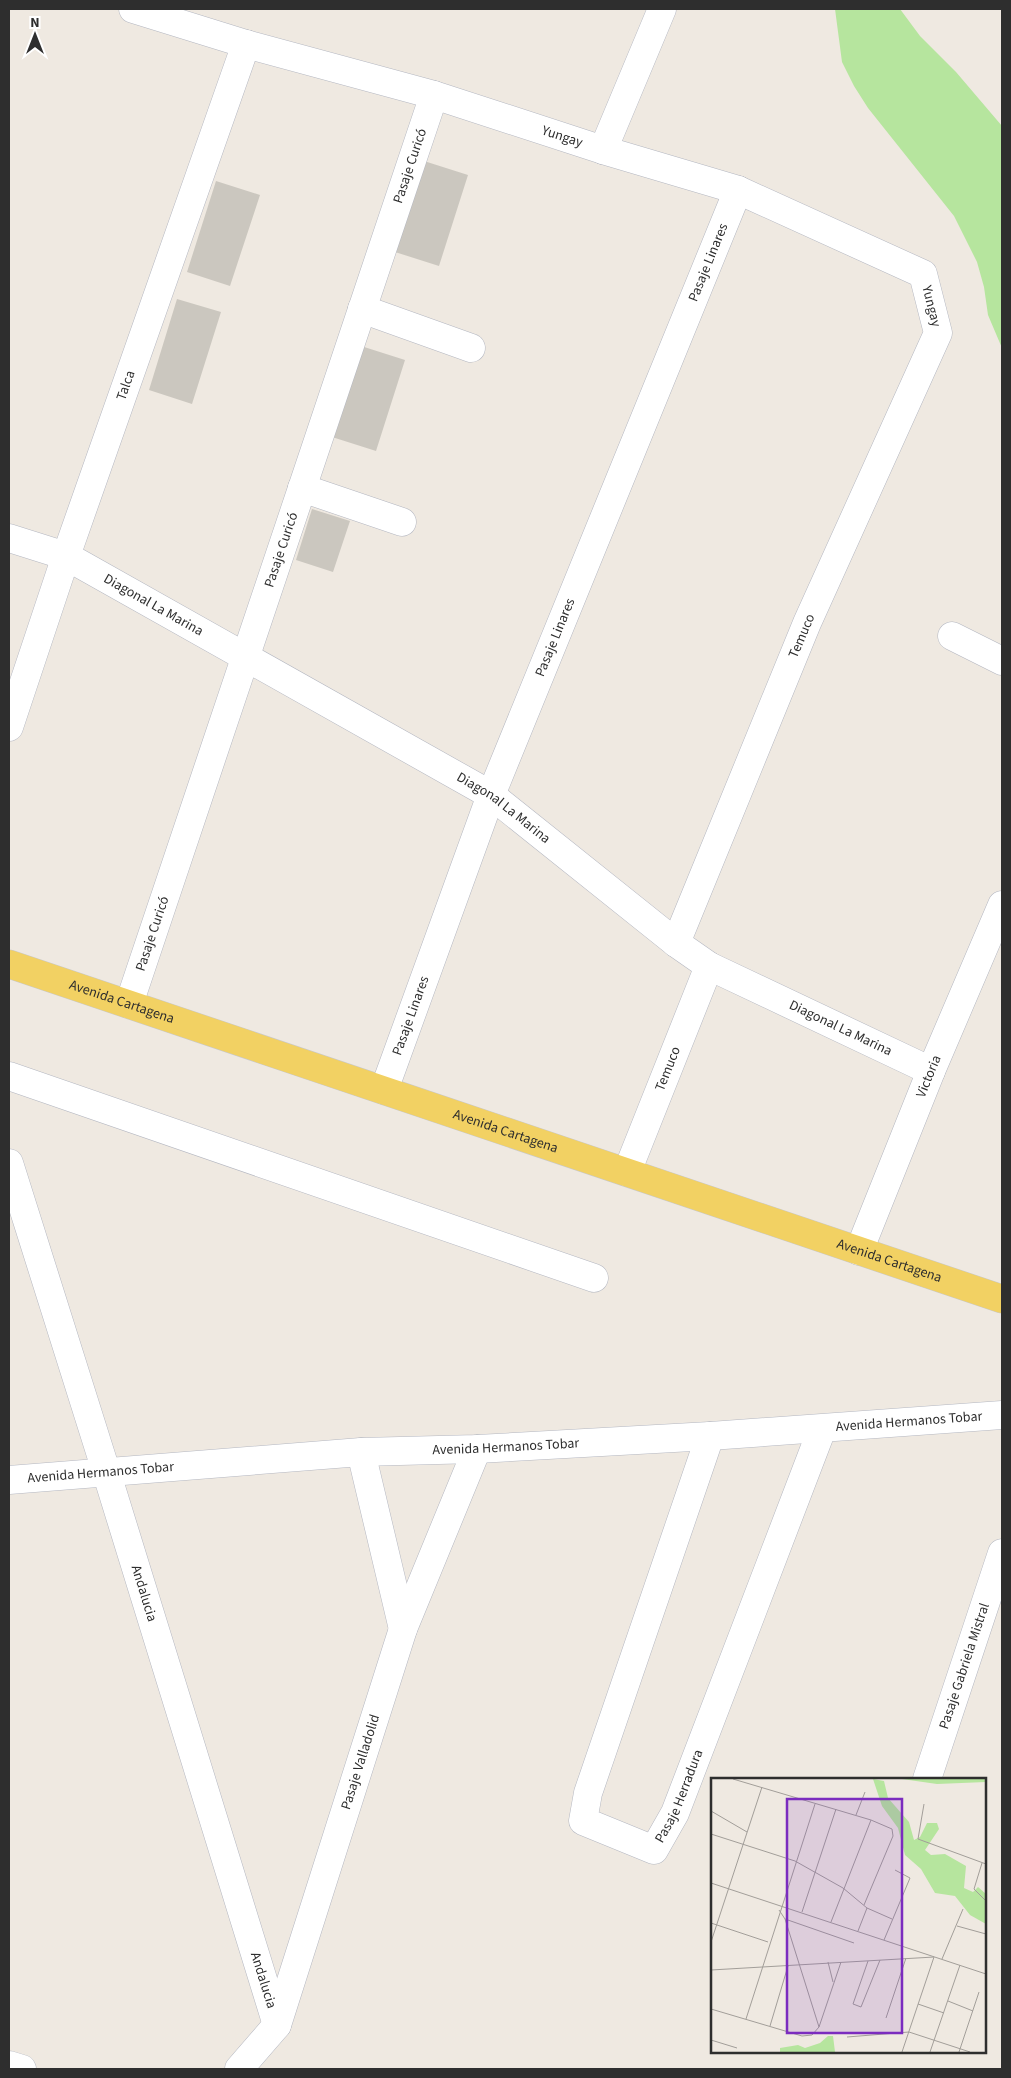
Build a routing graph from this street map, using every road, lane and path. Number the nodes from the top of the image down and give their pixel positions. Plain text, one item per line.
1 (133, 9) edge
2 (662, 9) edge
3 (246, 44) junction
4 (434, 95) junction
5 (603, 150) junction
6 (738, 190) junction
7 (362, 309) junction
8 (938, 333) joint
9 (471, 348) dead end
10 (302, 488) junction
11 (402, 522) dead end
12 (9, 538) edge
13 (66, 556) junction
14 (952, 636) dead end
15 (245, 655) junction
16 (1002, 660) edge
17 (9, 727) edge
18 (491, 795) junction
19 (1002, 905) edge
20 (676, 943) junction
21 (9, 964) edge
22 (709, 966) junction
23 (129, 1004) junction
24 (930, 1071) junction
25 (9, 1076) edge
26 (384, 1090) junction
27 (9, 1163) edge
28 (627, 1172) junction
29 (859, 1251) junction
30 (594, 1278) dead end
31 (1002, 1299) edge
32 (1002, 1415) edge
33 (822, 1429) junction
34 (710, 1436) junction
35 (477, 1449) junction
36 (361, 1452) junction
37 (106, 1471) junction
38 (9, 1480) edge
39 (1002, 1553) edge
40 (403, 1629) junction
41 (927, 1778) edge
42 (277, 2025) junction
43 (9, 2065) edge
44 (22, 2069) edge
45 (239, 2069) edge

1 - 3 street, Yungay
2 - 5 street
3 - 4 street, Yungay
3 - 13 street, Talca
4 - 5 street, Yungay
4 - 7 street, Pasaje Curicó
5 - 6 street, Yungay
6 - 8 street, Yungay
6 - 18 street, Pasaje Linares
7 - 9 street
7 - 10 street, Pasaje Curicó
8 - 20 street, Temuco
10 - 11 street
10 - 15 street, Pasaje Curicó
12 - 13 street, Diagonal La Marina
13 - 15 street, Diagonal La Marina
13 - 17 street, Talca
14 - 16 street
15 - 18 street, Diagonal La Marina
15 - 23 street, Pasaje Curicó
18 - 20 street, Diagonal La Marina
18 - 26 street, Pasaje Linares
19 - 24 street, Victoria
20 - 22 street, Diagonal La Marina
21 - 23 main road, Avenida Cartagena
22 - 24 street, Diagonal La Marina
22 - 28 street, Temuco
23 - 26 main road, Avenida Cartagena
24 - 29 street, Victoria
25 - 30 street
26 - 28 main road, Avenida Cartagena
27 - 37 street, Andalucia
28 - 29 main road, Avenida Cartagena
29 - 31 main road, Avenida Cartagena
32 - 33 street, Avenida Hermanos Tobar
33 - 34 street, Avenida Hermanos Tobar
33 - 34 street, Pasaje Herradura
34 - 35 street, Avenida Hermanos Tobar
35 - 36 street, Avenida Hermanos Tobar
35 - 40 street, Pasaje Valladolid
36 - 37 street, Avenida Hermanos Tobar
36 - 40 street
37 - 38 street, Avenida Hermanos Tobar
37 - 42 street, Andalucia
39 - 41 street, Pasaje Gabriela Mistral
40 - 42 street, Pasaje Valladolid
42 - 45 street, Pasaje Valladolid
43 - 44 street

